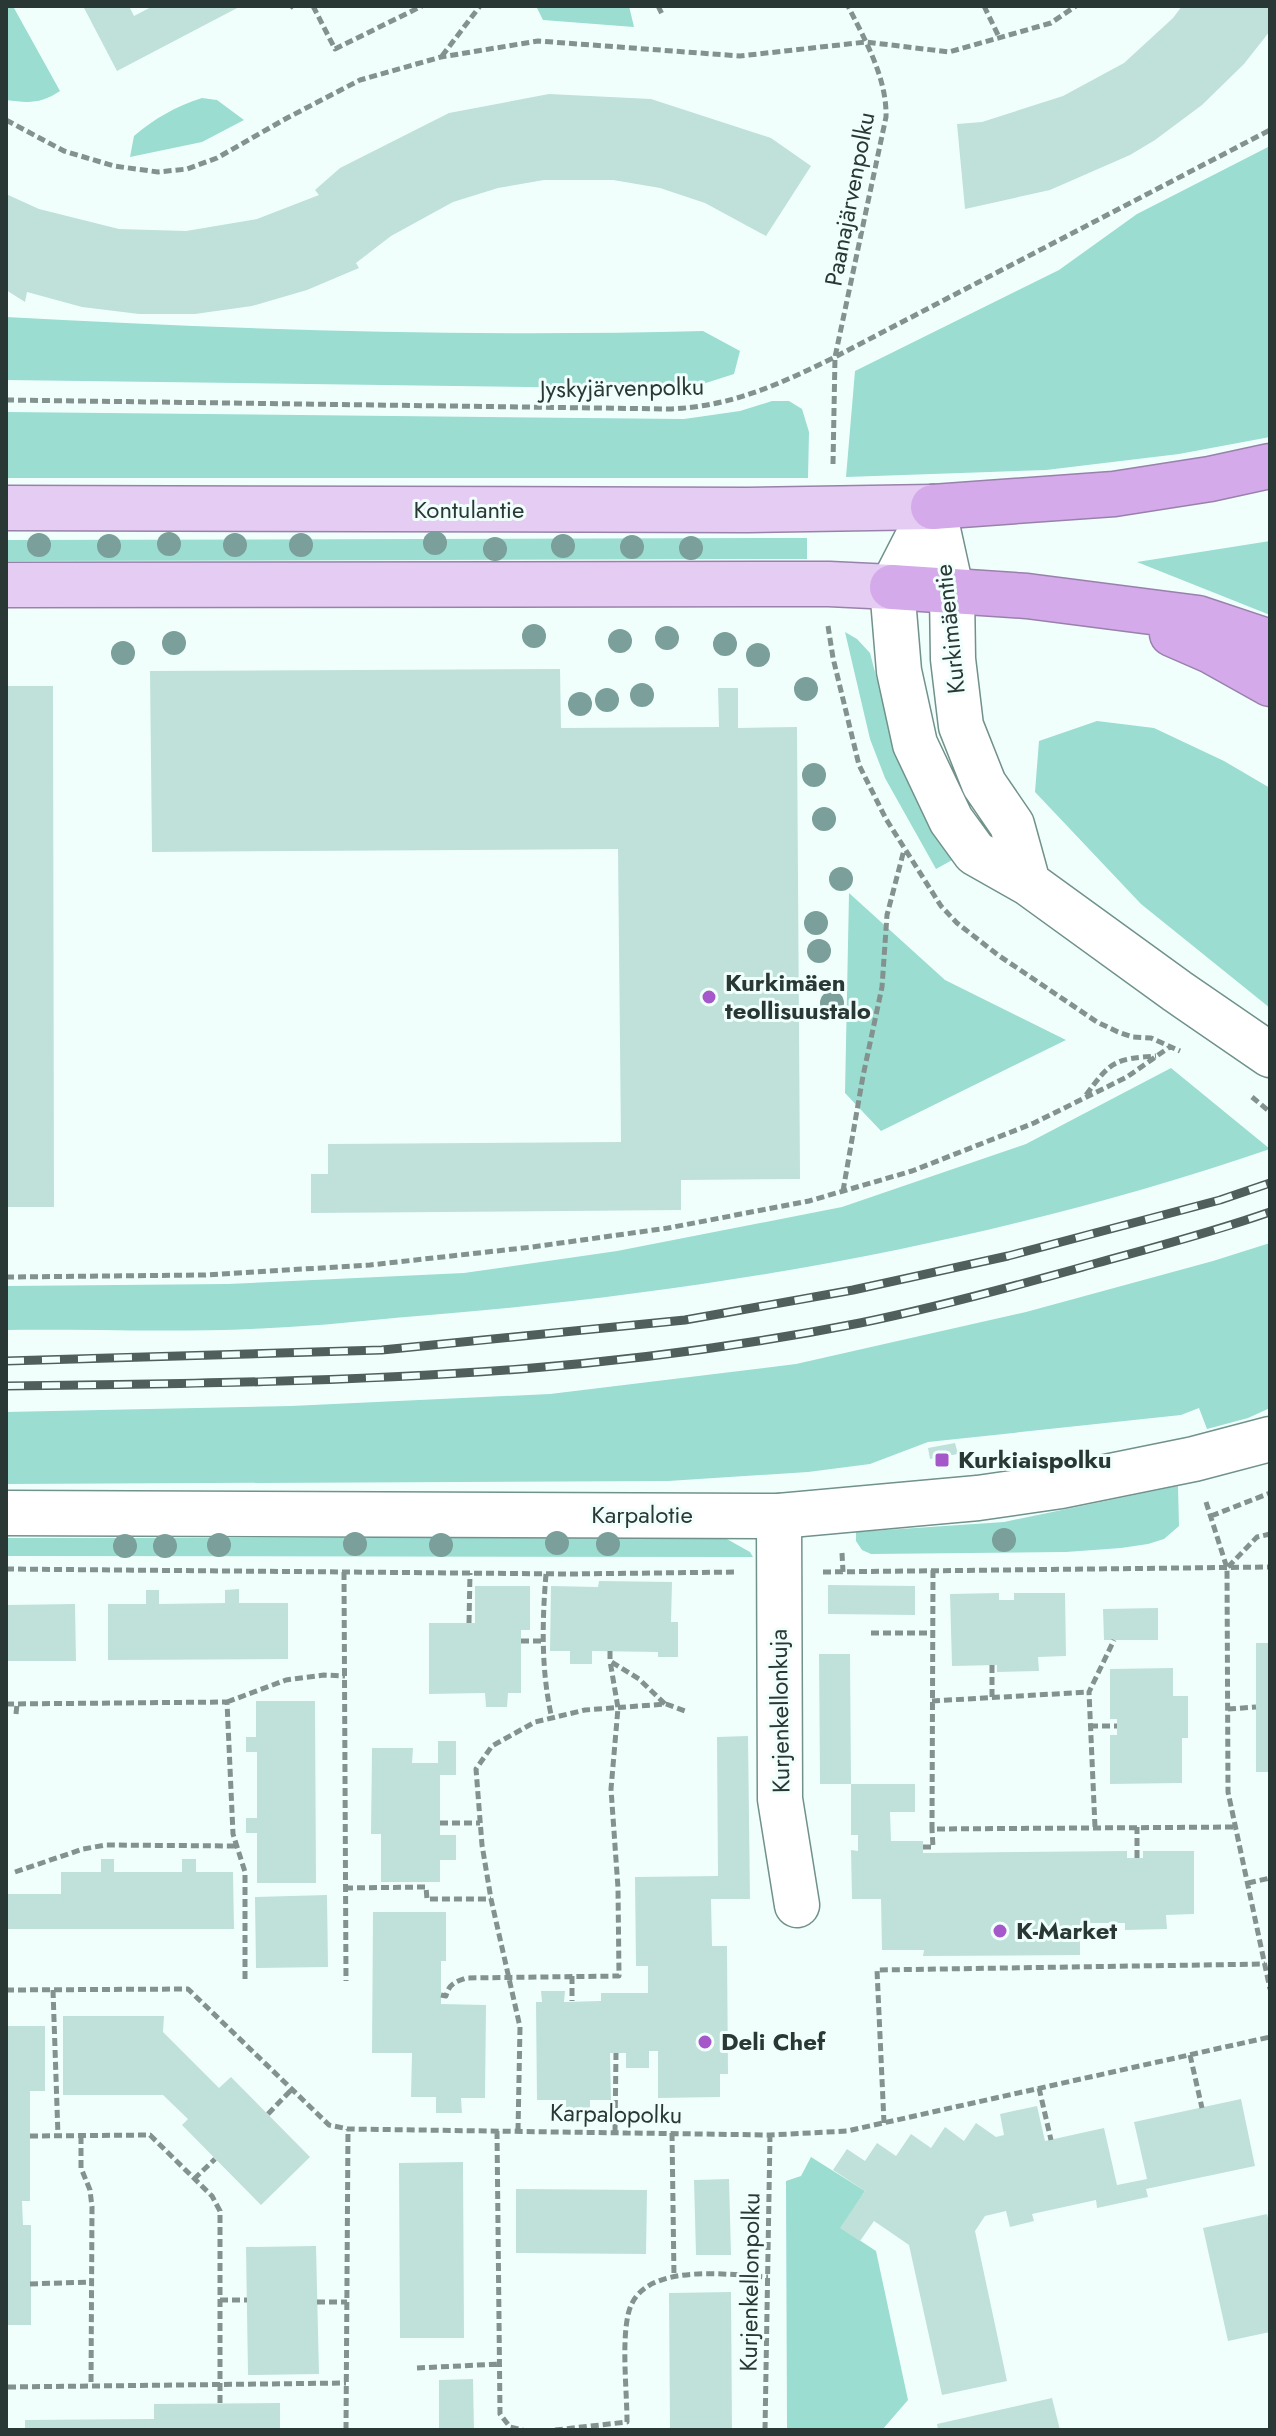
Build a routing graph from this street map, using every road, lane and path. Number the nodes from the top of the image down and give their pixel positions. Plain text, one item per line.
1 (313, 6) edge
2 (422, 6) edge
3 (480, 6) edge
4 (658, 6) edge
5 (848, 6) edge
6 (984, 6) edge
7 (1076, 6) edge
8 (662, 14) dead end
9 (1000, 39) junction
10 (866, 42) junction
11 (441, 57) junction
12 (6, 120) edge
13 (1270, 130) edge
14 (835, 357) junction
15 (6, 400) edge
16 (1270, 466) edge
17 (833, 478) dead end
18 (933, 507) junction
19 (6, 508) edge
20 (6, 585) edge
21 (892, 587) junction
22 (952, 593) junction
23 (1104, 605) junction
24 (1270, 642) edge
25 (1270, 684) edge
26 (904, 849) dead end
27 (1028, 883) junction
28 (1172, 1046) dead end
29 (1270, 1055) edge
30 (1157, 1056) junction
31 (1248, 1094) dead end
32 (1084, 1098) junction
33 (1270, 1112) edge
34 (843, 1191) junction
35 (6, 1277) edge
36 (1270, 1439) edge
37 (1270, 1493) edge
38 (6, 1513) edge
39 (779, 1516) junction
40 (1270, 1534) edge
41 (1270, 1567) edge
42 (1227, 1568) junction
43 (6, 1569) edge
44 (933, 1570) junction
45 (344, 1572) junction
46 (738, 1572) dead end
47 (810, 1572) dead end
48 (470, 1573) junction
49 (546, 1574) junction
50 (469, 1623) dead end
51 (871, 1633) dead end
52 (932, 1633) junction
53 (1114, 1640) dead end
54 (521, 1641) dead end
55 (542, 1641) junction
56 (610, 1651) dead end
57 (610, 1661) junction
58 (992, 1665) dead end
59 (345, 1676) junction
60 (1089, 1692) junction
61 (992, 1698) junction
62 (932, 1701) junction
63 (227, 1702) junction
64 (6, 1704) edge
65 (17, 1704) junction
66 (666, 1704) junction
67 (1256, 1707) dead end
68 (618, 1708) junction
69 (1228, 1709) junction
70 (688, 1712) dead end
71 (16, 1714) dead end
72 (552, 1719) junction
73 (1090, 1726) junction
74 (1117, 1726) dead end
75 (440, 1823) dead end
76 (480, 1823) junction
77 (1095, 1827) junction
78 (1137, 1827) junction
79 (1236, 1827) junction
80 (932, 1829) junction
81 (236, 1846) junction
82 (923, 1847) dead end
83 (1137, 1858) dead end
84 (15, 1872) dead end
85 (1270, 1878) edge
86 (1248, 1883) junction
87 (345, 1888) junction
88 (491, 1899) junction
89 (797, 1905) dead end
90 (1270, 1951) edge
91 (1263, 1953) junction
92 (1265, 1964) junction
93 (510, 1976) junction
94 (572, 1976) junction
95 (245, 1979) dead end
96 (346, 1981) dead end
97 (1270, 1989) edge
98 (6, 1990) edge
99 (53, 1990) junction
100 (441, 1995) dead end
101 (572, 2001) dead end
102 (1270, 2037) edge
103 (616, 2053) dead end
104 (1190, 2055) junction
105 (1039, 2088) junction
106 (292, 2089) junction
107 (1202, 2108) dead end
108 (268, 2114) dead end
109 (884, 2123) junction
110 (348, 2129) junction
111 (497, 2131) junction
112 (518, 2131) junction
113 (615, 2133) junction
114 (672, 2133) junction
115 (770, 2135) junction
116 (30, 2136) dead end
117 (58, 2136) junction
118 (81, 2136) junction
119 (1051, 2140) dead end
120 (215, 2159) dead end
121 (194, 2179) junction
122 (674, 2277) junction
123 (768, 2277) junction
124 (92, 2282) junction
125 (30, 2284) dead end
126 (220, 2300) junction
127 (247, 2300) dead end
128 (317, 2302) dead end
129 (347, 2302) junction
130 (500, 2364) junction
131 (417, 2368) dead end
132 (346, 2383) junction
133 (220, 2384) junction
134 (91, 2386) junction
135 (8, 2387) dead end
136 (220, 2403) dead end
137 (346, 2430) edge
138 (523, 2430) edge
139 (555, 2430) edge
140 (765, 2430) edge

1 - 2 path
3 - 11 path
4 - 8 path
5 - 10 path, Paanajärvenpolku
6 - 9 path
7 - 9 path
9 - 10 path
10 - 11 path
10 - 14 path, Paanajärvenpolku
11 - 12 path
13 - 14 path, Jyskyjärvenpolku
14 - 15 path, Jyskyjärvenpolku
14 - 17 path, Paanajärvenpolku
16 - 18 highway
18 - 19 main road, Kontulantie
18 - 21 street, Kurkimäentie
18 - 22 street, Kurkimäentie
20 - 21 main road
21 - 22 highway
21 - 27 street
22 - 23 highway
22 - 27 street, Kurkimäentie
23 - 24 highway
23 - 25 highway
26 - 34 path
27 - 29 street
28 - 30 path
30 - 32 path
30 - 32 path
31 - 33 path
32 - 34 path
34 - 35 path
36 - 39 street, Karpalotie
37 - 42 path
38 - 39 street, Karpalotie
39 - 89 street, Kurjenkellonkuja
40 - 42 path
41 - 42 path
42 - 44 path
42 - 69 path
43 - 45 path
44 - 47 path
44 - 52 path
45 - 48 path
45 - 59 path
46 - 49 path
48 - 49 path
48 - 50 path
49 - 55 path
51 - 52 path
52 - 62 path
53 - 60 path
54 - 55 path
55 - 72 path
56 - 57 path
57 - 66 path
57 - 68 path
58 - 61 path
59 - 63 path
59 - 87 path
60 - 61 path
60 - 73 path
61 - 62 path
62 - 80 path
63 - 65 path
63 - 81 path
64 - 65 path
65 - 71 path
66 - 68 path
66 - 70 path
67 - 69 path
68 - 72 path
68 - 94 path
69 - 79 path
72 - 76 path
73 - 74 path
73 - 77 path
75 - 76 path
76 - 88 path
77 - 78 path
77 - 80 path
78 - 79 path
78 - 83 path
79 - 86 path
80 - 82 path
81 - 84 path
81 - 95 path
85 - 86 path
86 - 91 path
87 - 88 path
87 - 96 path
88 - 93 path
90 - 91 path
91 - 92 path
92 - 97 path
92 - 109 path
93 - 94 path
93 - 100 path
93 - 112 path
94 - 101 path
98 - 99 path, Karpalopolku
99 - 106 path, Karpalopolku
99 - 117 path
102 - 104 path, Karpalopolku
103 - 113 path
104 - 105 path, Karpalopolku
104 - 107 path
105 - 109 path, Karpalopolku
105 - 119 path
106 - 108 path
106 - 110 path, Karpalopolku
109 - 115 path, Karpalopolku
110 - 111 path, Karpalopolku
110 - 129 path
111 - 112 path, Karpalopolku
111 - 130 path
112 - 113 path, Karpalopolku
113 - 114 path, Karpalopolku
114 - 115 path, Karpalopolku
114 - 122 path
115 - 123 path, Kurjenkellonpolku
116 - 117 path
117 - 118 path
118 - 121 path
118 - 124 path
120 - 121 path
121 - 126 path
122 - 123 path
122 - 139 path
123 - 140 path, Kurjenkellonpolku
124 - 125 path
124 - 134 path
126 - 127 path
126 - 133 path
128 - 129 path
129 - 132 path
130 - 131 path
130 - 138 path
132 - 133 path
132 - 137 path
133 - 134 path
133 - 136 path
134 - 135 path

